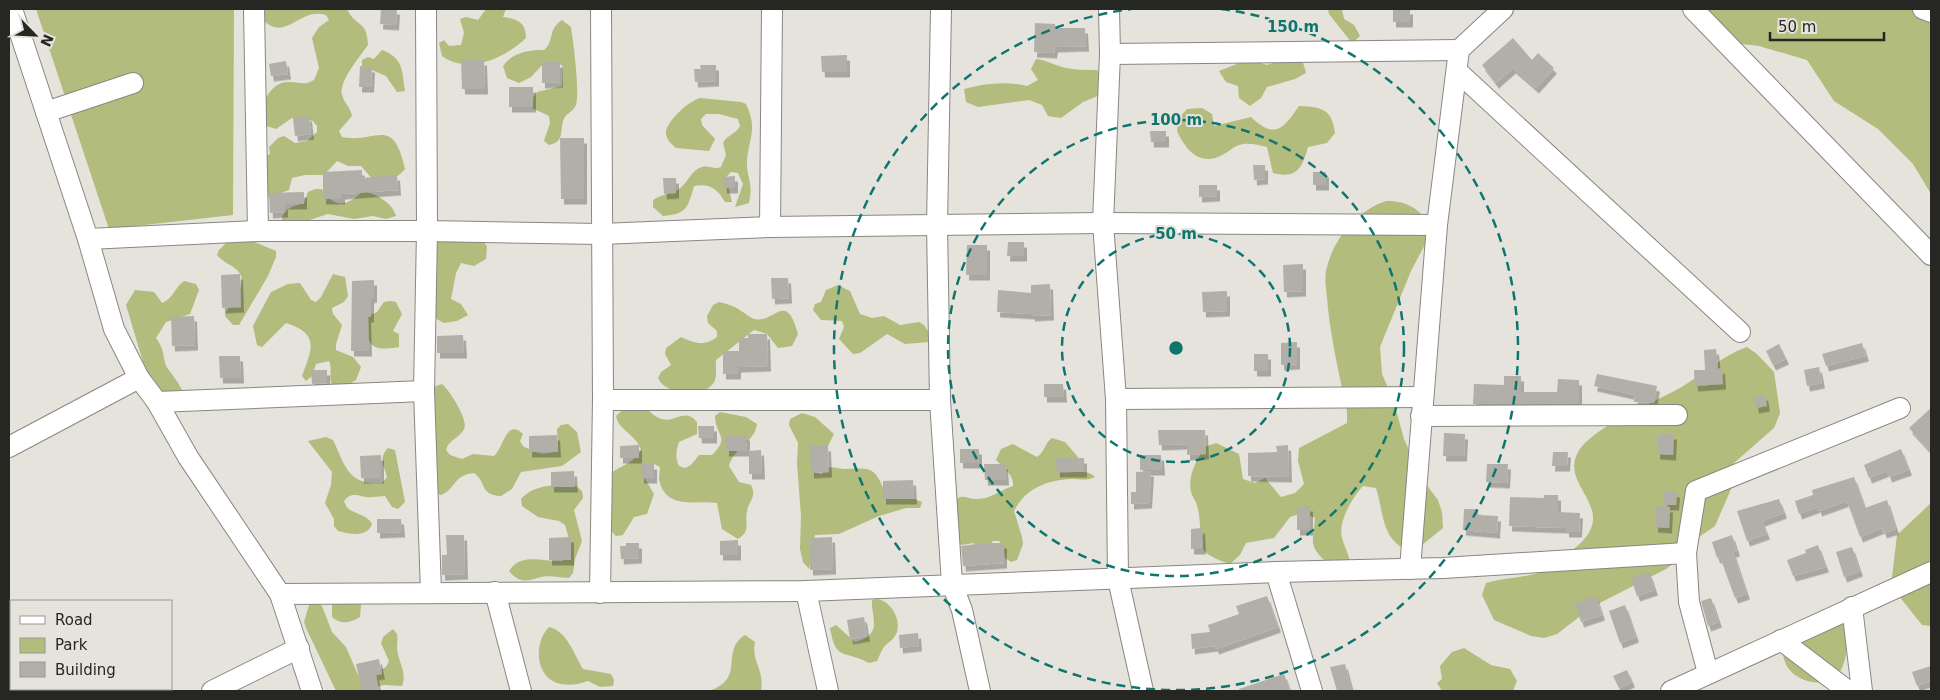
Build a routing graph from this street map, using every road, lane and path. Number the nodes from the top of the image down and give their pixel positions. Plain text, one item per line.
1 (12, 9) edge
2 (254, 9) edge
3 (426, 9) edge
4 (601, 9) edge
5 (772, 9) edge
6 (941, 9) edge
7 (1109, 9) edge
8 (1503, 9) edge
9 (1693, 9) edge
10 (1923, 9) edge
11 (1931, 12) edge
12 (1459, 50) junction
13 (1110, 54) junction
14 (1457, 71) junction
15 (133, 83) dead end
16 (46, 112) junction
17 (1103, 223) junction
18 (937, 225) junction
19 (1437, 225) junction
20 (770, 227) junction
21 (258, 231) junction
22 (427, 231) junction
23 (601, 234) junction
24 (88, 239) junction
25 (1931, 255) edge
26 (1740, 332) dead end
27 (139, 378) junction
28 (424, 391) junction
29 (1116, 399) junction
30 (603, 400) junction
31 (940, 400) junction
32 (157, 402) junction
33 (1422, 407) junction
34 (1900, 408) dead end
35 (1678, 415) dead end
36 (9, 447) edge
37 (1686, 553) junction
38 (1410, 569) junction
39 (1276, 572) junction
40 (1931, 572) edge
41 (1118, 579) junction
42 (952, 584) junction
43 (806, 591) junction
44 (431, 592) junction
45 (495, 592) junction
46 (600, 593) junction
47 (280, 594) junction
48 (1852, 607) junction
49 (1781, 640) junction
50 (298, 648) junction
51 (1708, 673) junction
52 (1680, 690) edge
53 (212, 691) edge
54 (312, 691) edge
55 (521, 691) edge
56 (828, 691) edge
57 (980, 691) edge
58 (1142, 691) edge
59 (1312, 691) edge
60 (1848, 691) edge
61 (1862, 691) edge

1 - 16 street
2 - 21 street
3 - 22 street
4 - 23 street
5 - 20 street
6 - 18 street
7 - 13 street
8 - 12 street
9 - 25 street
10 - 11 street
12 - 13 street
12 - 14 street
13 - 17 street
14 - 19 street
14 - 26 street
15 - 16 street
16 - 24 street
17 - 18 street
17 - 19 street
17 - 29 street
18 - 20 street
18 - 31 street
19 - 33 street
20 - 23 street
21 - 22 street
21 - 24 street
22 - 23 street
22 - 28 street
23 - 30 street
24 - 27 street
27 - 32 street
27 - 36 street
28 - 32 street
28 - 44 street
29 - 33 street
29 - 41 street
30 - 31 street
30 - 46 street
31 - 42 street
32 - 47 street
33 - 35 street
33 - 38 street
34 - 37 street
37 - 38 street
37 - 51 street
38 - 39 street
39 - 41 street
39 - 59 street
40 - 48 street
41 - 42 street
41 - 58 street
42 - 43 street
42 - 57 street
43 - 46 street
43 - 56 street
44 - 45 street
44 - 47 street
45 - 46 street
45 - 55 street
47 - 50 street
48 - 49 street
48 - 61 street
49 - 51 street
49 - 60 street
50 - 53 street
50 - 54 street
51 - 52 street

